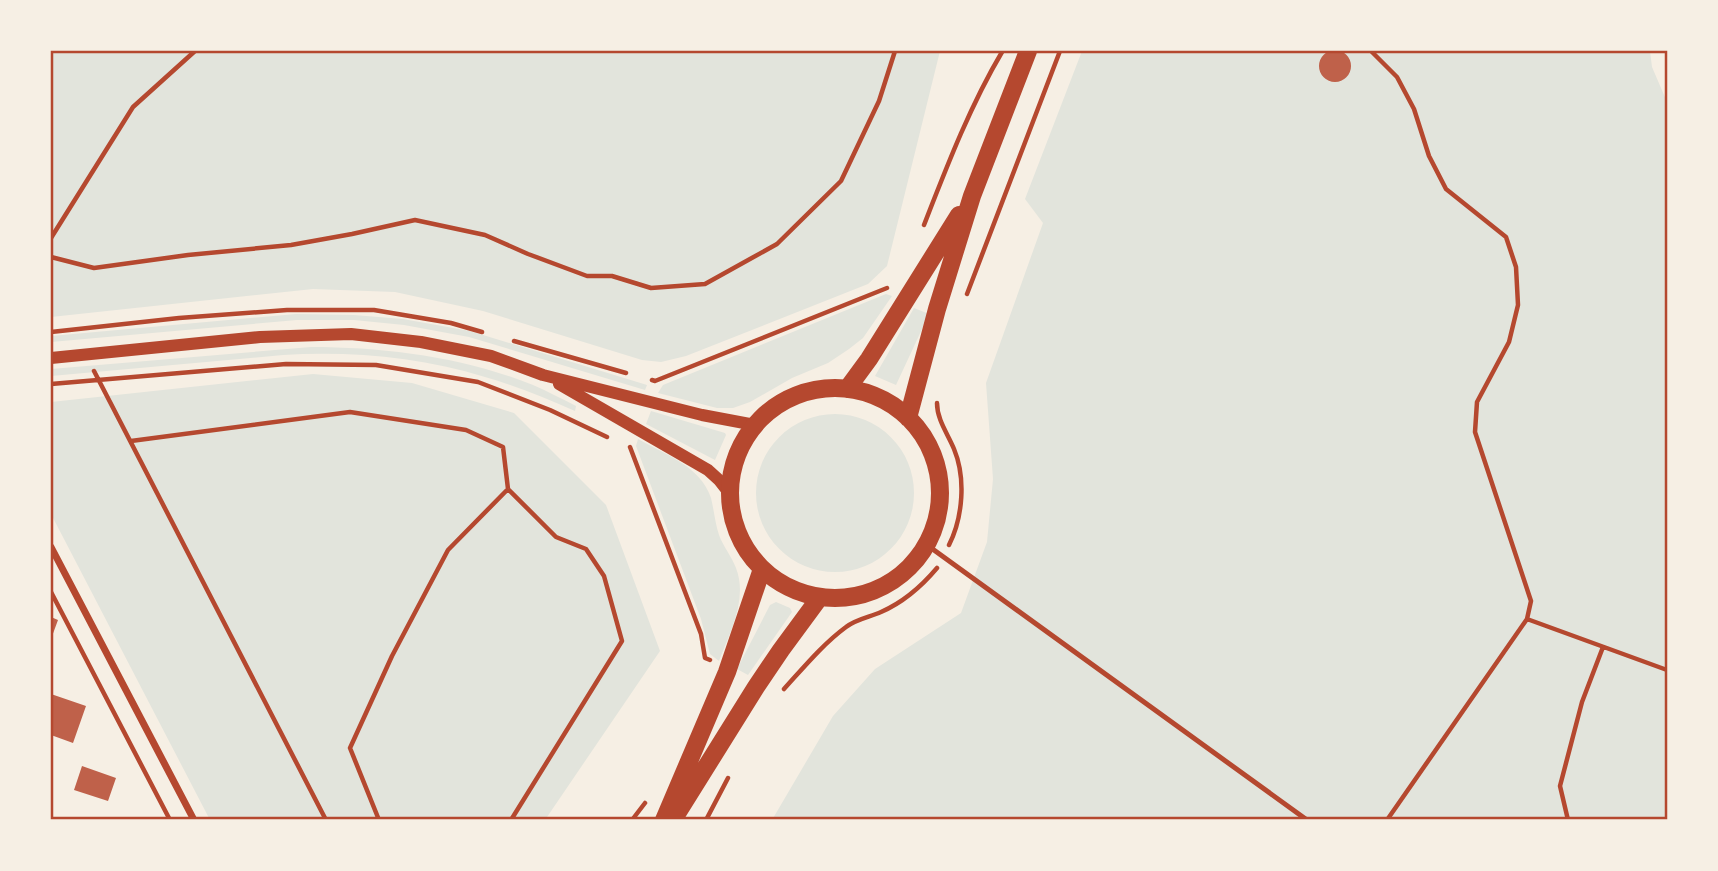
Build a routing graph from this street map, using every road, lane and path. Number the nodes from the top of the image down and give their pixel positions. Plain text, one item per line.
1 (195, 51) edge
2 (895, 51) edge
3 (1002, 51) edge
4 (1028, 51) edge
5 (1060, 51) edge
6 (1371, 51) edge
7 (972, 196) junction
8 (920, 234) dead end
9 (51, 238) edge
10 (51, 257) edge
11 (892, 278) dead end
12 (886, 288) dead end
13 (967, 295) dead end
14 (86, 355) junction
15 (51, 358) edge
16 (543, 375) junction
17 (99, 380) junction
18 (51, 384) edge
19 (847, 389) junction
20 (908, 418) junction
21 (755, 425) junction
22 (610, 438) dead end
23 (131, 441) junction
24 (622, 444) dead end
25 (629, 447) dead end
26 (508, 489) junction
27 (730, 494) junction
28 (927, 545) junction
29 (51, 548) edge
30 (762, 569) junction
31 (51, 592) edge
32 (820, 597) junction
33 (1527, 619) junction
34 (1604, 647) junction
35 (1667, 670) edge
36 (170, 820) edge
37 (194, 820) edge
38 (326, 820) edge
39 (379, 820) edge
40 (511, 820) edge
41 (664, 820) edge
42 (673, 820) edge
43 (1307, 820) edge
44 (1387, 820) edge
45 (1568, 820) edge

1 - 9 path
2 - 10 path
3 - 8 path
4 - 7 main road
5 - 13 path
6 - 33 path
7 - 19 main road
7 - 20 main road
11 - 12 path
14 - 15 street
14 - 16 street
14 - 17 path
16 - 21 street
16 - 27 street
17 - 18 path
17 - 22 path
17 - 23 path
19 - 20 main road
19 - 21 main road
20 - 28 main road
21 - 27 main road
23 - 26 path
23 - 38 path
24 - 25 path
26 - 39 path
26 - 40 path
27 - 30 main road
28 - 32 main road
28 - 43 lane
29 - 37 street
30 - 32 main road
30 - 41 main road
31 - 36 path
32 - 42 main road
33 - 34 path
33 - 44 path
34 - 35 path
34 - 45 path

